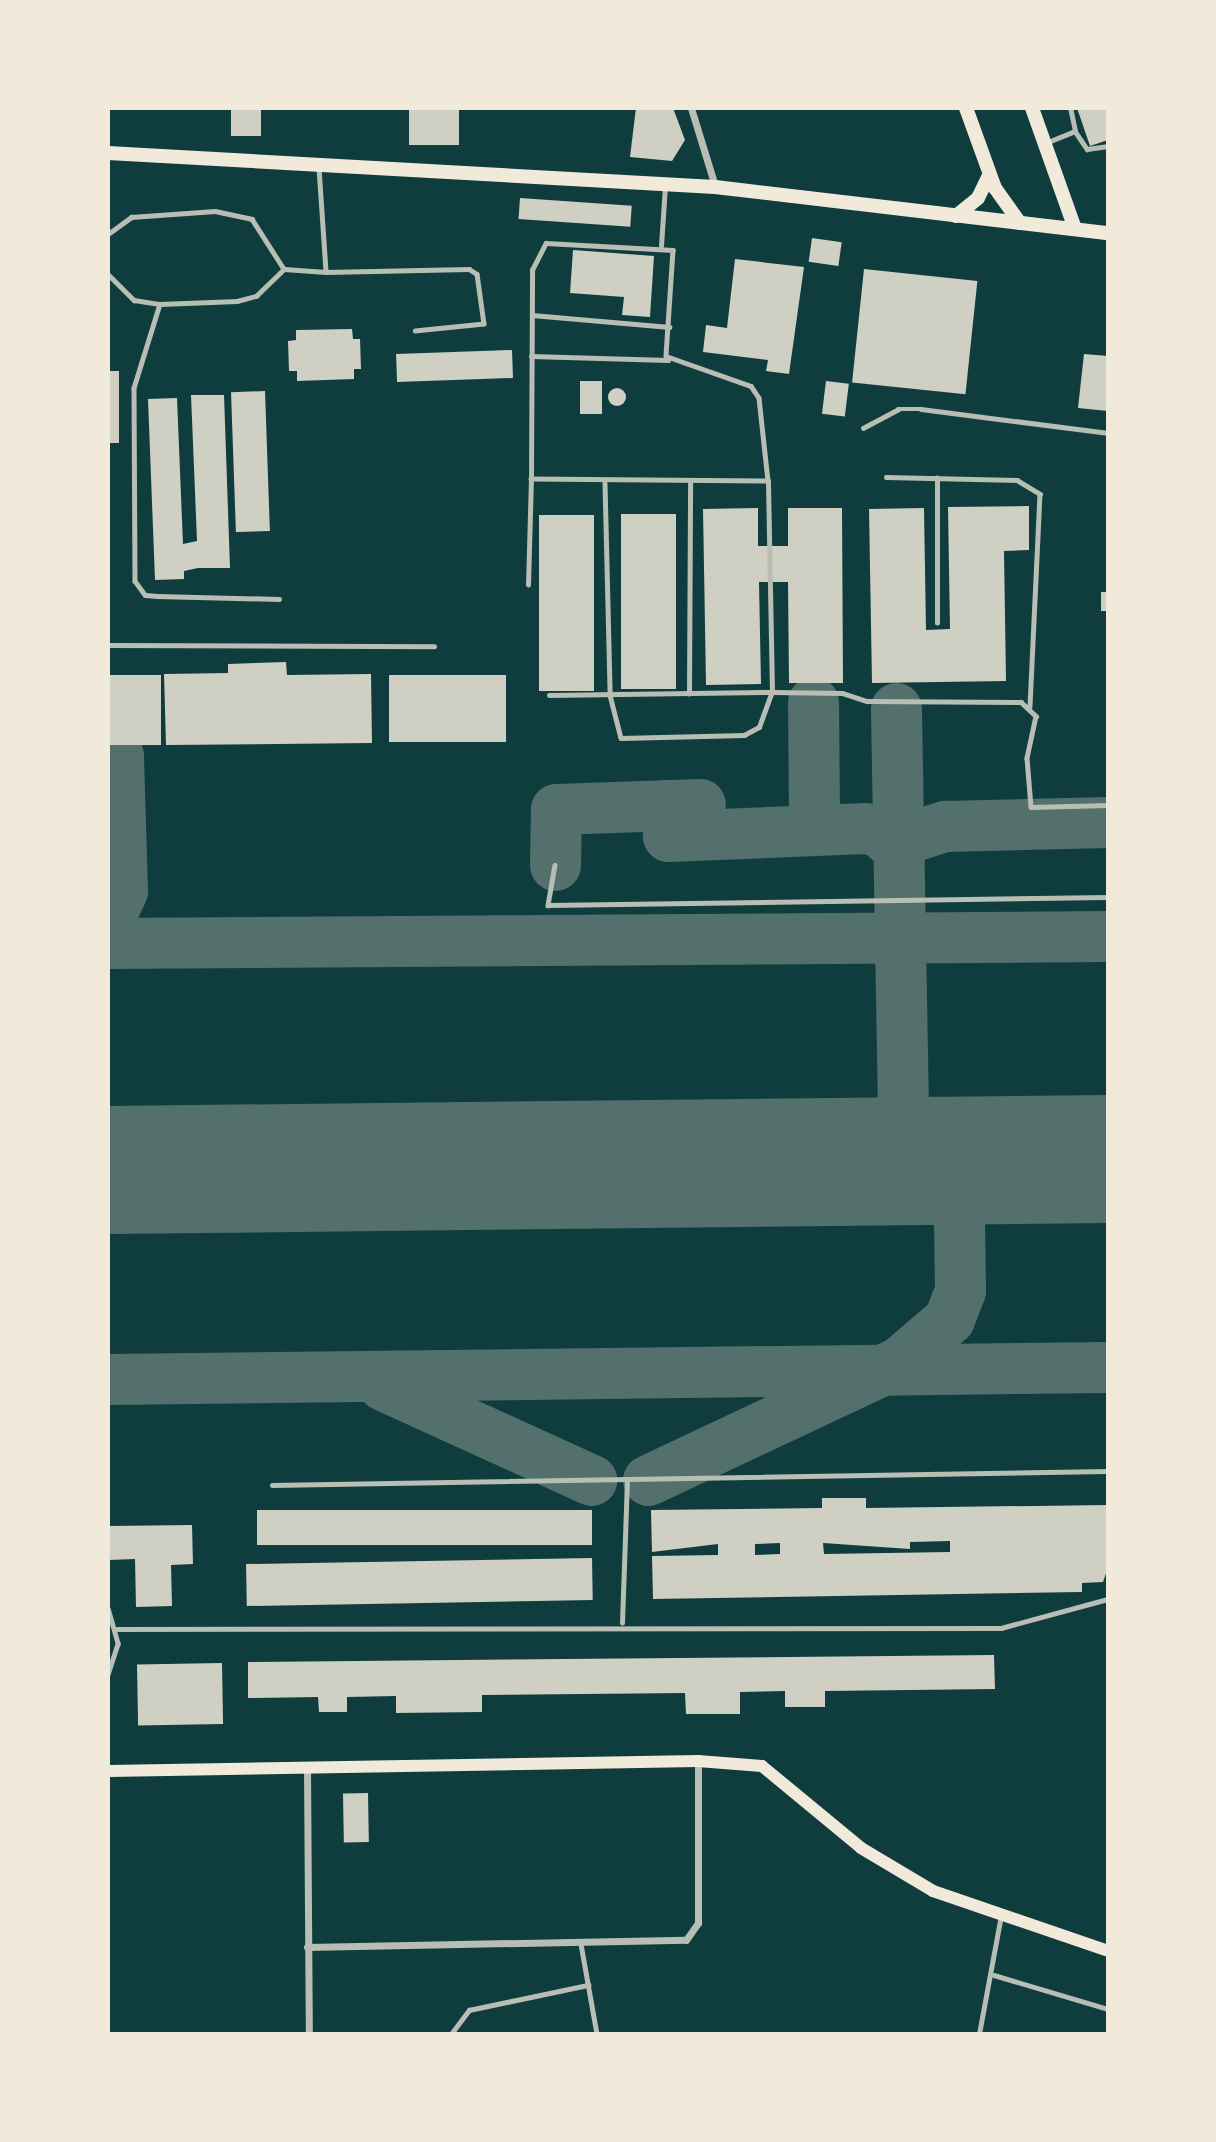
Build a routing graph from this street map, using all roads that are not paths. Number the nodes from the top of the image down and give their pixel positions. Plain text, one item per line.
1 (691, 108) edge
2 (965, 108) edge
3 (1032, 108) edge
4 (1070, 108) edge
5 (1075, 131) junction
6 (1044, 143) junction
7 (1108, 146) edge
8 (108, 153) edge
9 (318, 164) junction
10 (989, 175) junction
11 (665, 184) junction
12 (715, 187) junction
13 (956, 216) junction
14 (1020, 223) junction
15 (1075, 229) junction
16 (1108, 233) edge
17 (108, 234) edge
18 (662, 246) junction
19 (284, 269) junction
20 (326, 272) junction
21 (108, 274) edge
22 (160, 304) junction
23 (531, 315) junction
24 (669, 327) junction
25 (415, 331) dead end
26 (531, 356) junction
27 (668, 360) junction
28 (863, 428) dead end
29 (1108, 433) edge
30 (886, 477) dead end
31 (937, 478) junction
32 (531, 479) junction
33 (768, 481) junction
34 (605, 483) junction
35 (690, 483) junction
36 (528, 586) dead end
37 (279, 599) dead end
38 (937, 623) dead end
39 (108, 645) edge
40 (434, 646) dead end
41 (772, 692) junction
42 (689, 694) junction
43 (549, 695) dead end
44 (610, 695) junction
45 (1030, 707) junction
46 (1108, 806) edge
47 (555, 865) dead end
48 (1108, 897) edge
49 (1108, 1471) edge
50 (627, 1480) junction
51 (272, 1485) dead end
52 (1108, 1599) edge
53 (108, 1608) edge
54 (622, 1623) junction
55 (117, 1629) junction
56 (108, 1674) edge
57 (698, 1761) junction
58 (307, 1768) junction
59 (108, 1771) edge
60 (1001, 1914) junction
61 (581, 1944) junction
62 (307, 1947) junction
63 (1108, 1951) edge
64 (994, 1975) junction
65 (588, 1985) junction
66 (1108, 2008) edge
67 (309, 2034) edge
68 (451, 2034) edge
69 (597, 2034) edge
70 (979, 2034) edge

1 - 12 street
2 - 10 main road
3 - 6 main road
4 - 5 lane
5 - 6 lane
5 - 7 lane
6 - 15 main road
8 - 9 main road
9 - 11 main road
9 - 20 lane
10 - 13 main road
10 - 14 main road
11 - 12 main road
11 - 18 lane
12 - 13 main road
13 - 14 main road
14 - 15 main road
15 - 16 main road
17 - 19 lane
18 - 23 lane
18 - 24 lane
19 - 20 lane
19 - 22 lane
20 - 25 lane
21 - 22 lane
22 - 37 lane
23 - 24 lane
23 - 26 lane
24 - 27 lane
26 - 27 lane
26 - 32 lane
27 - 33 lane
28 - 29 lane
30 - 31 lane
31 - 38 lane
31 - 45 lane
32 - 34 lane
32 - 36 lane
33 - 35 lane
33 - 41 lane
34 - 35 lane
34 - 44 lane
35 - 42 lane
39 - 40 lane
41 - 42 lane
41 - 44 lane
41 - 45 lane
42 - 44 lane
43 - 44 lane
45 - 46 lane
47 - 48 lane
49 - 50 lane
50 - 51 lane
50 - 54 lane
52 - 54 lane
53 - 55 lane
54 - 55 lane
55 - 56 lane
57 - 58 main road
57 - 60 main road
57 - 61 street
58 - 59 main road
58 - 62 street
60 - 63 main road
60 - 64 lane
61 - 62 street
61 - 65 lane
62 - 67 street
64 - 66 lane
64 - 70 lane
65 - 68 lane
65 - 69 lane

